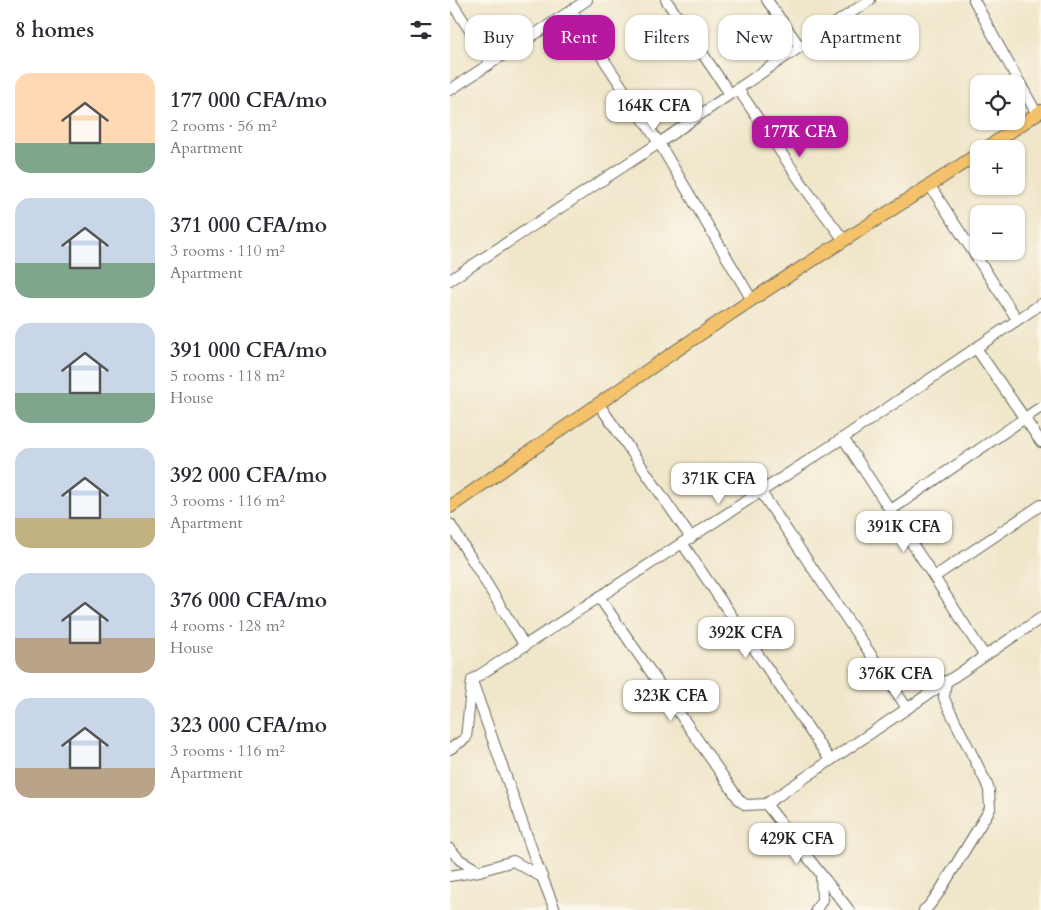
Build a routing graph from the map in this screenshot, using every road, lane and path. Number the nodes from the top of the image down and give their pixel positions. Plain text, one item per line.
1 (450, 0) edge
2 (587, 0) edge
3 (666, 0) edge
4 (767, 0) edge
5 (869, 0) edge
6 (974, 0) edge
7 (571, 10) junction
8 (800, 47) junction
9 (491, 62) junction
10 (450, 90) edge
11 (734, 91) junction
12 (1039, 112) edge
13 (998, 140) edge
14 (660, 143) junction
15 (970, 159) edge
16 (930, 186) junction
17 (844, 240) junction
18 (450, 280) edge
19 (752, 300) junction
20 (1041, 304) edge
21 (1017, 319) junction
22 (976, 348) junction
23 (598, 403) junction
24 (1041, 407) edge
25 (1024, 418) junction
26 (843, 438) junction
27 (1041, 442) edge
28 (761, 492) junction
29 (1041, 505) edge
30 (450, 507) edge
31 (891, 510) junction
32 (450, 524) edge
33 (686, 540) junction
34 (934, 576) junction
35 (599, 597) junction
36 (1041, 618) edge
37 (525, 646) junction
38 (984, 655) junction
39 (472, 680) junction
40 (946, 681) junction
41 (907, 708) junction
42 (450, 749) edge
43 (830, 760) junction
44 (766, 804) junction
45 (450, 849) edge
46 (479, 871) junction
47 (821, 875) junction
48 (450, 876) edge
49 (542, 877) junction
50 (555, 910) edge
51 (816, 910) edge
52 (849, 910) edge
53 (924, 910) edge

1 - 9 street
2 - 7 street
3 - 11 street
4 - 8 street
5 - 8 street
6 - 12 street
7 - 9 street
7 - 14 street
8 - 11 street
9 - 10 street
11 - 14 street
11 - 17 street
12 - 13 main road
14 - 18 street
14 - 19 street
15 - 16 main road
16 - 17 main road
16 - 21 street
17 - 19 main road
19 - 23 main road
20 - 21 street
21 - 22 street
22 - 25 street
22 - 26 street
23 - 30 main road
23 - 33 street
24 - 25 street
25 - 27 street
25 - 31 street
26 - 28 street
26 - 31 street
28 - 33 street
28 - 41 street
29 - 34 street
31 - 34 street
32 - 37 street
33 - 35 street
33 - 43 street
34 - 38 street
35 - 37 street
35 - 44 street
36 - 38 street
37 - 39 street
38 - 40 street
39 - 42 street
39 - 49 street
40 - 41 street
40 - 53 street
41 - 43 street
43 - 44 street
44 - 47 street
45 - 46 street
46 - 48 street
46 - 49 street
47 - 51 street
47 - 52 street
49 - 50 street

